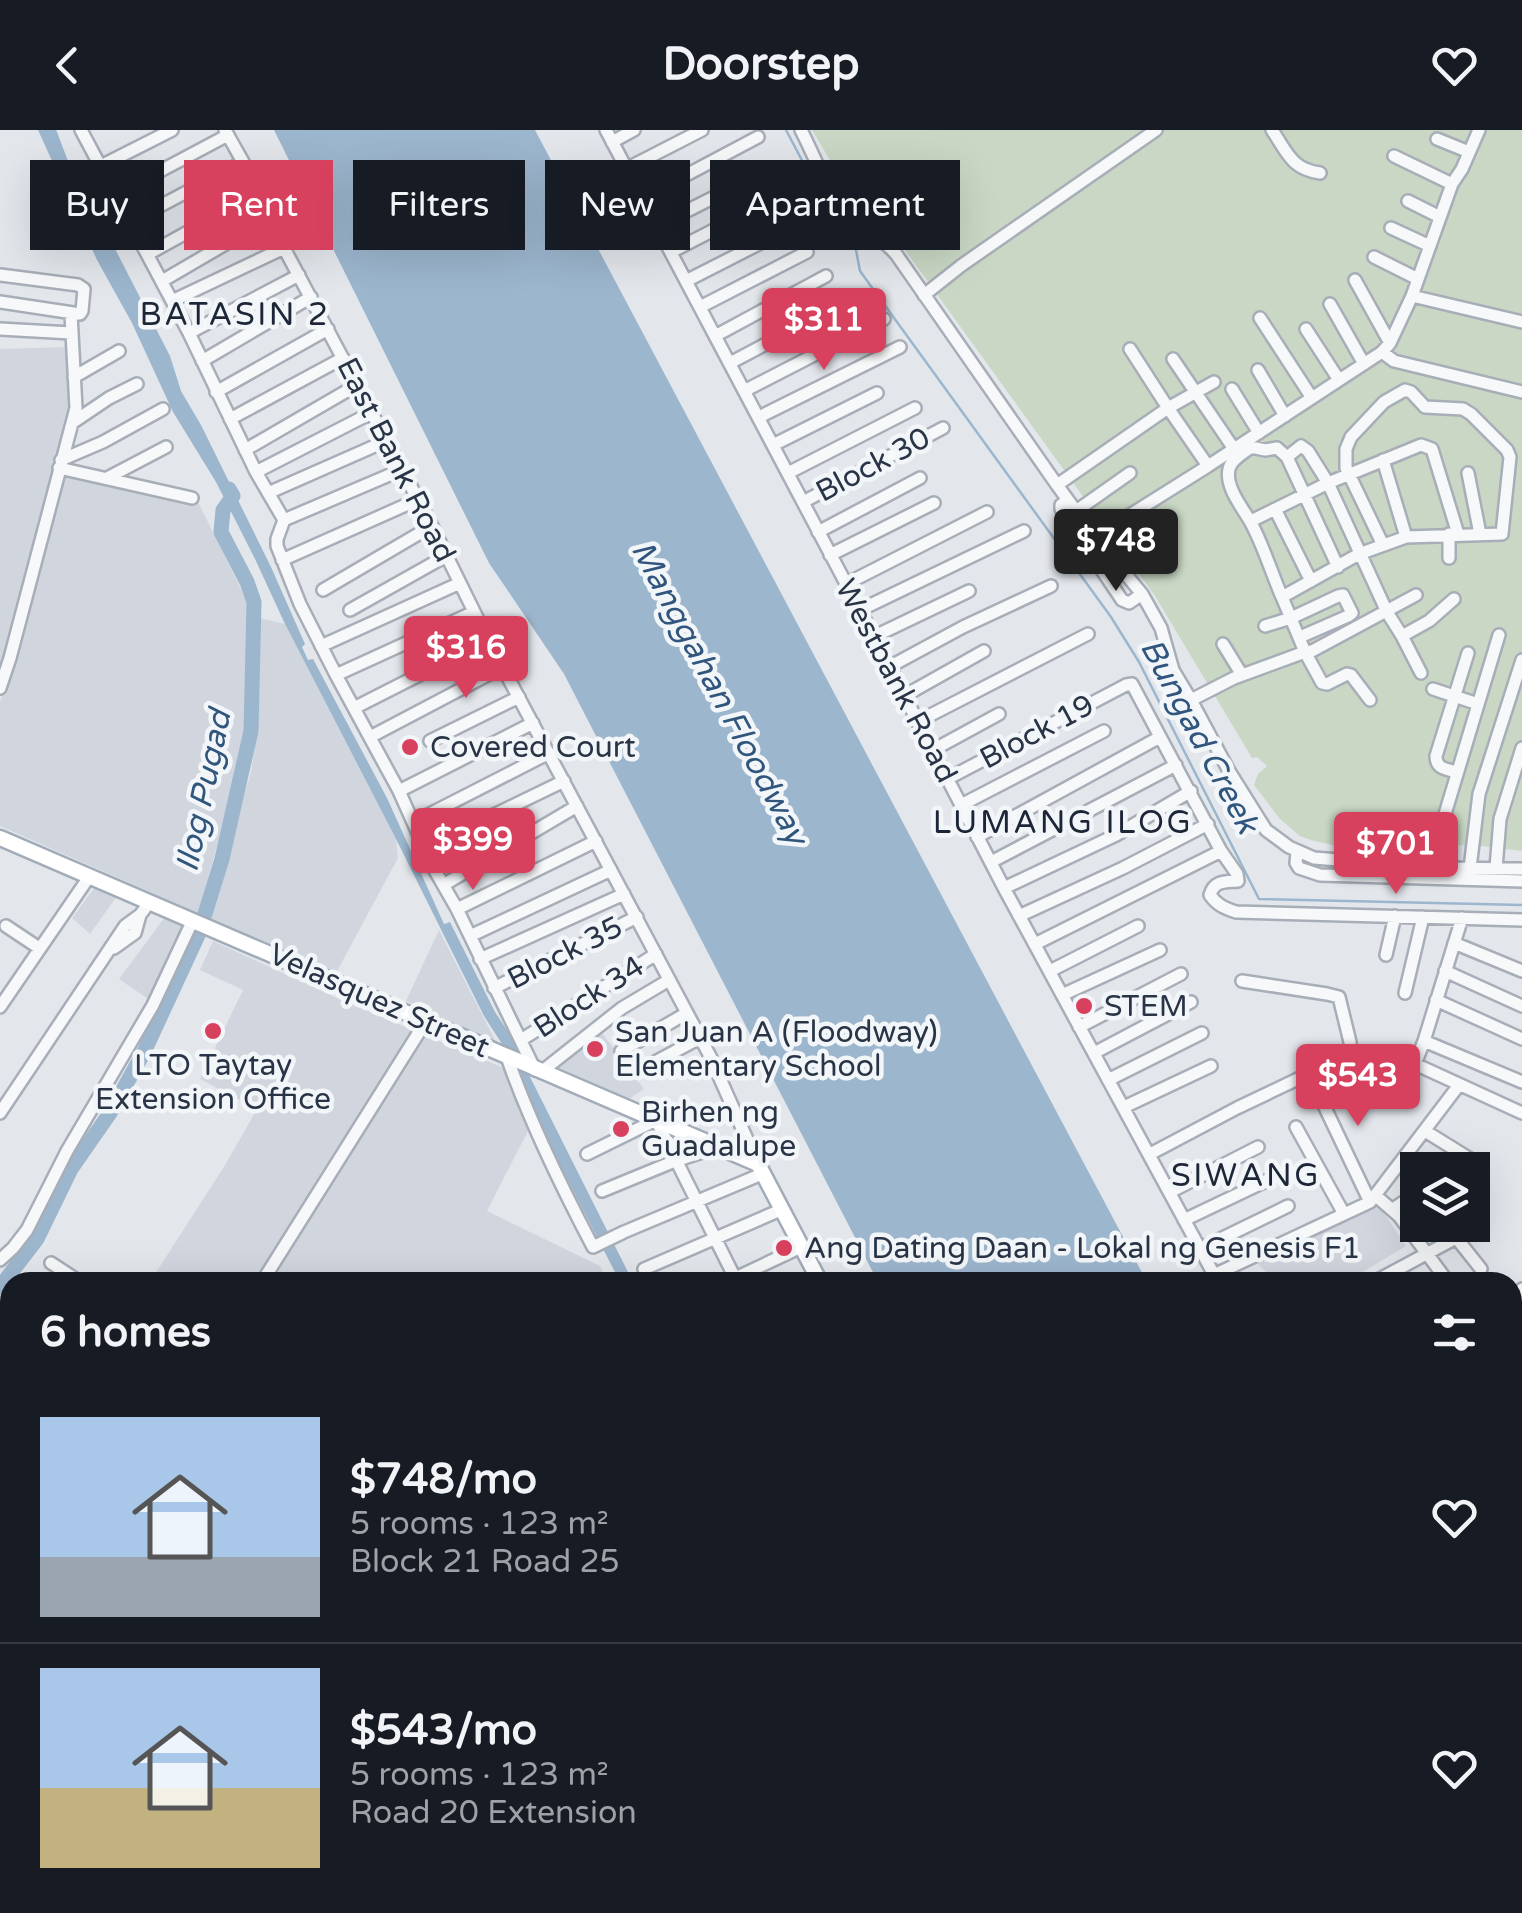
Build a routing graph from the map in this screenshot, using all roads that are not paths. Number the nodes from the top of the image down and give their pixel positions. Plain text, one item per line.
1 (100, 130) edge
2 (172, 130) edge
3 (634, 130) edge
4 (702, 130) edge
5 (801, 130) edge
6 (1156, 130) edge
7 (1272, 130) edge
8 (1479, 130) edge
9 (226, 133) edge
10 (83, 134) edge
11 (609, 136) edge
12 (758, 137) dead end
13 (1437, 139) dead end
14 (1470, 152) junction
15 (1394, 156) dead end
16 (97, 160) edge
17 (112, 160) edge
18 (242, 160) edge
19 (621, 160) edge
20 (644, 160) edge
21 (813, 160) edge
22 (164, 168) edge
23 (1320, 172) dead end
24 (690, 173) edge
25 (1452, 184) junction
26 (1408, 201) dead end
27 (1440, 217) junction
28 (1391, 228) dead end
29 (710, 232) edge
30 (184, 234) edge
31 (1430, 246) junction
32 (146, 250) edge
33 (215, 250) edge
34 (280, 250) edge
35 (285, 250) edge
36 (746, 250) edge
37 (891, 250) edge
38 (671, 252) joint
39 (807, 252) dead end
40 (148, 254) junction
41 (1374, 257) dead end
42 (0, 275) edge
43 (299, 275) junction
44 (826, 276) dead end
45 (1418, 279) junction
46 (686, 280) junction
47 (1355, 280) dead end
48 (162, 281) junction
49 (924, 295) junction
50 (1412, 296) junction
51 (311, 298) junction
52 (172, 300) junction
53 (847, 301) dead end
54 (0, 302) edge
55 (1330, 304) dead end
56 (700, 307) junction
57 (72, 314) junction
58 (1260, 318) dead end
59 (884, 319) dead end
60 (1522, 322) edge
61 (328, 329) junction
62 (1306, 329) dead end
63 (0, 330) edge
64 (71, 333) junction
65 (189, 333) junction
66 (716, 336) junction
67 (900, 347) dead end
68 (1386, 348) junction
69 (1130, 349) dead end
70 (120, 351) dead end
71 (343, 358) junction
72 (1173, 359) dead end
73 (202, 361) junction
74 (730, 362) junction
75 (1364, 364) junction
76 (1258, 370) dead end
77 (74, 377) junction
78 (1339, 380) junction
79 (1214, 382) dead end
80 (137, 384) dead end
81 (357, 385) junction
82 (1232, 389) dead end
83 (744, 390) junction
84 (216, 392) junction
85 (1195, 392) junction
86 (1522, 392) edge
87 (877, 394) dead end
88 (1312, 398) junction
89 (915, 408) dead end
90 (1168, 408) junction
91 (163, 409) dead end
92 (371, 413) junction
93 (1284, 416) junction
94 (759, 418) junction
95 (230, 419) junction
96 (72, 423) junction
97 (944, 428) dead end
98 (1258, 433) junction
99 (386, 441) junction
100 (774, 446) junction
101 (166, 447) dead end
102 (1234, 449) junction
103 (245, 450) junction
104 (1286, 458) junction
105 (1383, 460) junction
106 (60, 464) junction
107 (1208, 466) junction
108 (401, 470) junction
109 (256, 472) junction
110 (1130, 473) dead end
111 (1468, 473) dead end
112 (788, 474) junction
113 (1350, 474) junction
114 (107, 478) junction
115 (920, 478) dead end
116 (1328, 483) junction
117 (1057, 485) junction
118 (268, 494) junction
119 (1304, 494) junction
120 (192, 498) dead end
121 (417, 500) junction
122 (803, 502) junction
123 (934, 503) dead end
124 (1072, 506) junction
125 (1275, 508) junction
126 (988, 512) dead end
127 (284, 520) junction
128 (1250, 522) junction
129 (432, 526) junction
130 (1024, 530) dead end
131 (818, 532) junction
132 (1453, 534) junction
133 (1480, 534) junction
134 (1095, 537) junction
135 (1406, 537) junction
136 (1383, 546) junction
137 (1359, 554) junction
138 (830, 555) junction
139 (446, 556) junction
140 (1449, 558) dead end
141 (282, 560) junction
142 (1338, 567) junction
143 (1311, 581) junction
144 (460, 584) junction
145 (846, 584) junction
146 (1051, 586) dead end
147 (323, 590) dead end
148 (968, 591) dead end
149 (1142, 594) junction
150 (1416, 595) dead end
151 (1282, 597) junction
152 (1454, 599) dead end
153 (350, 610) dead end
154 (860, 610) junction
155 (474, 612) junction
156 (1387, 612) junction
157 (1291, 618) junction
158 (1265, 626) dead end
159 (1088, 634) dead end
160 (1500, 635) dead end
161 (1402, 636) junction
162 (873, 637) junction
163 (1300, 637) junction
164 (488, 640) junction
165 (1223, 644) dead end
166 (321, 646) junction
167 (984, 652) dead end
168 (1306, 652) junction
169 (1468, 653) dead end
170 (1522, 660) edge
171 (503, 667) junction
172 (889, 668) junction
173 (1421, 673) dead end
174 (336, 675) junction
175 (1242, 675) junction
176 (0, 688) edge
177 (1433, 689) dead end
178 (904, 696) junction
179 (1454, 696) junction
180 (520, 697) junction
181 (1191, 700) junction
182 (1370, 700) dead end
183 (1478, 704) junction
184 (354, 708) junction
185 (999, 714) dead end
186 (918, 722) junction
187 (533, 724) junction
188 (1104, 731) dead end
189 (370, 736) junction
190 (1160, 736) junction
191 (430, 741) dead end
192 (1522, 748) edge
193 (933, 750) junction
194 (549, 753) junction
195 (1176, 765) junction
196 (1457, 772) junction
197 (948, 779) junction
198 (564, 781) junction
199 (399, 791) junction
200 (1191, 792) junction
201 (961, 805) junction
202 (578, 806) junction
203 (414, 822) junction
204 (1208, 824) junction
205 (977, 836) junction
206 (0, 838) edge
207 (596, 841) junction
208 (426, 848) junction
209 (1221, 851) junction
210 (1297, 852) junction
211 (991, 862) junction
212 (1438, 868) junction
213 (1470, 868) junction
214 (1496, 868) junction
215 (1522, 868) edge
216 (611, 870) junction
217 (90, 877) junction
218 (1522, 880) edge
219 (445, 884) junction
220 (1004, 888) junction
221 (624, 894) junction
222 (145, 909) junction
223 (458, 909) junction
224 (1020, 916) junction
225 (1395, 916) junction
226 (1424, 917) junction
227 (636, 918) junction
228 (1462, 918) junction
229 (1522, 920) edge
230 (192, 922) junction
231 (6, 926) dead end
232 (1138, 926) dead end
233 (470, 936) junction
234 (1454, 943) junction
235 (1035, 944) junction
236 (39, 948) junction
237 (1160, 950) dead end
238 (656, 954) junction
239 (1386, 955) dead end
240 (480, 959) junction
241 (1050, 970) junction
242 (1522, 970) edge
243 (1445, 971) junction
244 (1181, 974) dead end
245 (669, 980) junction
246 (1242, 982) dead end
247 (494, 988) junction
248 (1406, 993) dead end
249 (1062, 994) junction
250 (1436, 1000) junction
251 (1191, 1002) dead end
252 (1522, 1006) edge
253 (0, 1007) edge
254 (687, 1013) junction
255 (426, 1021) junction
256 (1080, 1026) junction
257 (1202, 1033) dead end
258 (700, 1038) junction
259 (521, 1040) junction
260 (1424, 1040) junction
261 (1522, 1040) edge
262 (620, 1050) dead end
263 (1094, 1052) junction
264 (507, 1058) junction
265 (1350, 1064) junction
266 (1416, 1064) junction
267 (1212, 1066) dead end
268 (538, 1071) junction
269 (638, 1071) dead end
270 (1309, 1074) junction
271 (1108, 1080) junction
272 (1522, 1082) edge
273 (1460, 1085) junction
274 (1124, 1107) junction
275 (0, 1113) edge
276 (1522, 1113) edge
277 (656, 1120) junction
278 (1296, 1127) dead end
279 (1425, 1131) junction
280 (718, 1147) junction
281 (1258, 1147) dead end
282 (1409, 1152) edge
283 (1459, 1152) edge
284 (588, 1154) dead end
285 (1150, 1154) junction
286 (675, 1161) junction
287 (1400, 1163) edge
288 (761, 1168) junction
289 (1268, 1180) dead end
290 (602, 1191) dead end
291 (1170, 1192) junction
292 (1373, 1199) junction
293 (695, 1201) junction
294 (1400, 1205) edge
295 (1288, 1206) dead end
296 (783, 1209) junction
297 (1393, 1210) junction
298 (1344, 1214) junction
299 (1184, 1220) junction
300 (714, 1239) junction
301 (1449, 1242) edge
302 (1459, 1242) edge
303 (801, 1246) junction
304 (1200, 1249) junction
305 (1428, 1255) junction
306 (0, 1260) edge
307 (51, 1263) dead end
308 (644, 1269) dead end
309 (1482, 1269) dead end
310 (65, 1272) edge
311 (268, 1272) edge
312 (729, 1272) edge
313 (750, 1272) edge
314 (813, 1272) edge
315 (1212, 1272) edge
316 (1230, 1272) edge
317 (1394, 1272) edge
318 (1441, 1272) edge

1 - 10 street
2 - 17 street
3 - 11 street
4 - 20 street
5 - 21 street
6 - 49 street
7 - 23 street
8 - 14 street
9 - 18 street, East Bank Road
9 - 22 street
10 - 16 street
11 - 19 street, Westbank Road
12 - 24 street
13 - 14 street
14 - 25 street
15 - 25 street
25 - 27 street
26 - 27 street
27 - 31 street
28 - 31 street
29 - 38 street
30 - 40 street
31 - 45 street
32 - 40 street
33 - 48 street
34 - 52 street
35 - 43 street, East Bank Road
36 - 46 street
37 - 49 street
38 - 46 street, Westbank Road
39 - 56 street
40 - 48 street
41 - 45 street
42 - 57 street
43 - 51 street, East Bank Road
43 - 65 street
44 - 66 street
45 - 50 street
46 - 56 street, Westbank Road
47 - 68 street
48 - 52 street
49 - 117 street
50 - 60 street
50 - 68 street
51 - 61 street, East Bank Road
51 - 73 street
52 - 65 street
53 - 74 street
54 - 57 street
55 - 75 street
56 - 66 street, Westbank Road
57 - 64 street
58 - 88 street
59 - 83 street
61 - 71 street, East Bank Road
61 - 84 street
62 - 78 street
63 - 64 street
64 - 77 street
65 - 73 street
66 - 74 street, Westbank Road
67 - 94 street
68 - 75 street
68 - 86 street
69 - 90 street
70 - 77 street
71 - 81 street, East Bank Road
71 - 95 street
72 - 85 street
73 - 84 street
74 - 83 street, Westbank Road
75 - 78 street
76 - 93 street
77 - 96 street
78 - 88 street
79 - 85 street
80 - 96 street
81 - 92 street, East Bank Road
81 - 103 street
82 - 98 street
83 - 94 street, Westbank Road
84 - 95 street
85 - 90 street
85 - 102 street
87 - 100 street
88 - 93 street
89 - 112 street
90 - 107 street
90 - 117 street
91 - 106 street
92 - 99 street, East Bank Road
92 - 109 street
93 - 98 street
94 - 100 street, Westbank Road
95 - 103 street
96 - 106 street
97 - 122 street, Block 30
98 - 102 street
99 - 108 street, East Bank Road
99 - 118 street
100 - 112 street, Westbank Road
101 - 114 street
102 - 107 street
103 - 109 street
104 - 116 street
104 - 119 street
104 - 128 street
105 - 113 street
105 - 132 street
105 - 135 street
106 - 114 street
106 - 176 street
107 - 134 street
108 - 121 street, East Bank Road
108 - 127 street
109 - 118 street
110 - 124 street
111 - 133 street
112 - 122 street, Westbank Road
113 - 116 street
113 - 133 street
113 - 136 street
114 - 120 street
115 - 131 street
116 - 119 street
116 - 137 street
117 - 124 street
118 - 127 street
119 - 125 street
119 - 142 street
121 - 129 street, East Bank Road
121 - 141 street
122 - 131 street, Westbank Road
123 - 138 street
124 - 134 street
124 - 149 street
125 - 128 street
125 - 143 street
126 - 145 street
127 - 141 street
128 - 151 street
129 - 139 street, East Bank Road
129 - 147 street
130 - 154 street
131 - 138 street, Westbank Road
132 - 133 street
132 - 135 street
132 - 140 street
134 - 149 street
135 - 136 street
136 - 137 street
137 - 142 street
137 - 156 street
138 - 145 street, Westbank Road
139 - 144 street, East Bank Road
139 - 153 street
141 - 166 street
142 - 143 street
143 - 151 street
144 - 155 street, East Bank Road
144 - 166 street
145 - 154 street, Westbank Road
146 - 172 street
148 - 162 street
149 - 181 street
150 - 156 street
151 - 157 street
152 - 161 street
154 - 162 street, Westbank Road
155 - 164 street, East Bank Road
155 - 174 street
156 - 161 street
156 - 168 street
157 - 158 street
157 - 163 street
157 - 163 street
159 - 186 street
160 - 183 street
161 - 173 street
162 - 172 street, Westbank Road
163 - 168 street
164 - 171 street, East Bank Road
164 - 184 street
165 - 175 street
166 - 174 street
167 - 178 street
168 - 175 street
168 - 182 street
169 - 179 street
170 - 213 street
171 - 180 street, East Bank Road
171 - 189 street
172 - 178 street, Westbank Road
174 - 184 street
175 - 181 street
177 - 179 street
178 - 186 street, Westbank Road
179 - 183 street
179 - 196 street
180 - 187 street, East Bank Road
180 - 191 street
181 - 210 street
183 - 196 street
184 - 189 street
185 - 193 street
186 - 193 street, Westbank Road
187 - 194 street, East Bank Road
187 - 199 street
188 - 201 street
189 - 199 street
190 - 195 street
190 - 197 street, Block 19
190 - 205 street
192 - 214 street
193 - 197 street, Westbank Road
194 - 198 street, East Bank Road
194 - 203 street
195 - 200 street
195 - 211 street
196 - 212 street
197 - 201 street, Westbank Road
198 - 202 street, East Bank Road
198 - 208 street
199 - 203 street
200 - 204 street
200 - 220 street
201 - 205 street, Westbank Road
202 - 207 street, East Bank Road
202 - 219 street
203 - 208 street
204 - 209 street
204 - 224 street
205 - 211 street, Westbank Road
206 - 217 main road, Velasquez Street
207 - 216 street, East Bank Road
207 - 223 street
208 - 219 street
209 - 225 street
209 - 235 street
210 - 212 street
210 - 218 street
211 - 220 street, Westbank Road
212 - 213 street
213 - 214 street
214 - 215 street
216 - 221 street, East Bank Road
216 - 233 street
217 - 222 main road, Velasquez Street
217 - 236 street
219 - 223 street
220 - 224 street, Westbank Road
221 - 227 street, East Bank Road
221 - 240 street
222 - 230 main road, Velasquez Street
222 - 275 street
223 - 233 street
224 - 235 street, Westbank Road
225 - 226 street
225 - 239 street
226 - 228 street
226 - 248 street
227 - 238 street, East Bank Road
227 - 247 street, Block 35
228 - 229 street
228 - 234 street
230 - 255 main road, Velasquez Street
230 - 306 street
231 - 236 street
232 - 241 street
233 - 240 street
234 - 242 street
234 - 243 street
235 - 241 street, Westbank Road
236 - 253 street
237 - 249 street
238 - 245 street, East Bank Road
238 - 259 street, Block 34
240 - 247 street
241 - 249 street, Westbank Road
243 - 250 street
243 - 252 street
244 - 256 street
245 - 254 street, East Bank Road
245 - 268 street
246 - 265 street
247 - 259 street
249 - 256 street, Westbank Road
250 - 260 street
250 - 261 street
251 - 263 street
254 - 258 street, East Bank Road
254 - 262 street
255 - 264 main road, Velasquez Street
255 - 311 street
256 - 263 street, Westbank Road
257 - 271 street
258 - 269 street
258 - 288 street, East Bank Road
259 - 268 street
260 - 266 street
260 - 272 street
263 - 271 street, Westbank Road
264 - 268 main road, Velasquez Street
264 - 293 street
265 - 266 street
265 - 270 street
266 - 273 street
267 - 274 street
268 - 277 main road, Velasquez Street
270 - 285 street
270 - 292 street
271 - 274 street, Westbank Road
273 - 276 street
273 - 279 street
274 - 285 street, Westbank Road
277 - 280 main road, Velasquez Street
277 - 284 street
277 - 286 street
278 - 298 street
279 - 282 street
279 - 283 street
280 - 286 street
280 - 288 main road, Velasquez Street
281 - 291 street
285 - 291 street, Westbank Road
286 - 290 street
286 - 293 street
287 - 292 street
288 - 293 street
288 - 296 main road
289 - 299 street
291 - 299 street, Westbank Road
292 - 297 street
292 - 298 street
293 - 300 street
294 - 297 street
295 - 304 street
296 - 300 street
296 - 303 main road
297 - 305 street
298 - 316 street
299 - 304 street, Westbank Road
300 - 308 street
300 - 312 street
301 - 305 street
302 - 309 street
303 - 313 street
303 - 314 main road
304 - 315 street, Westbank Road
305 - 317 street
305 - 318 street
307 - 310 street

